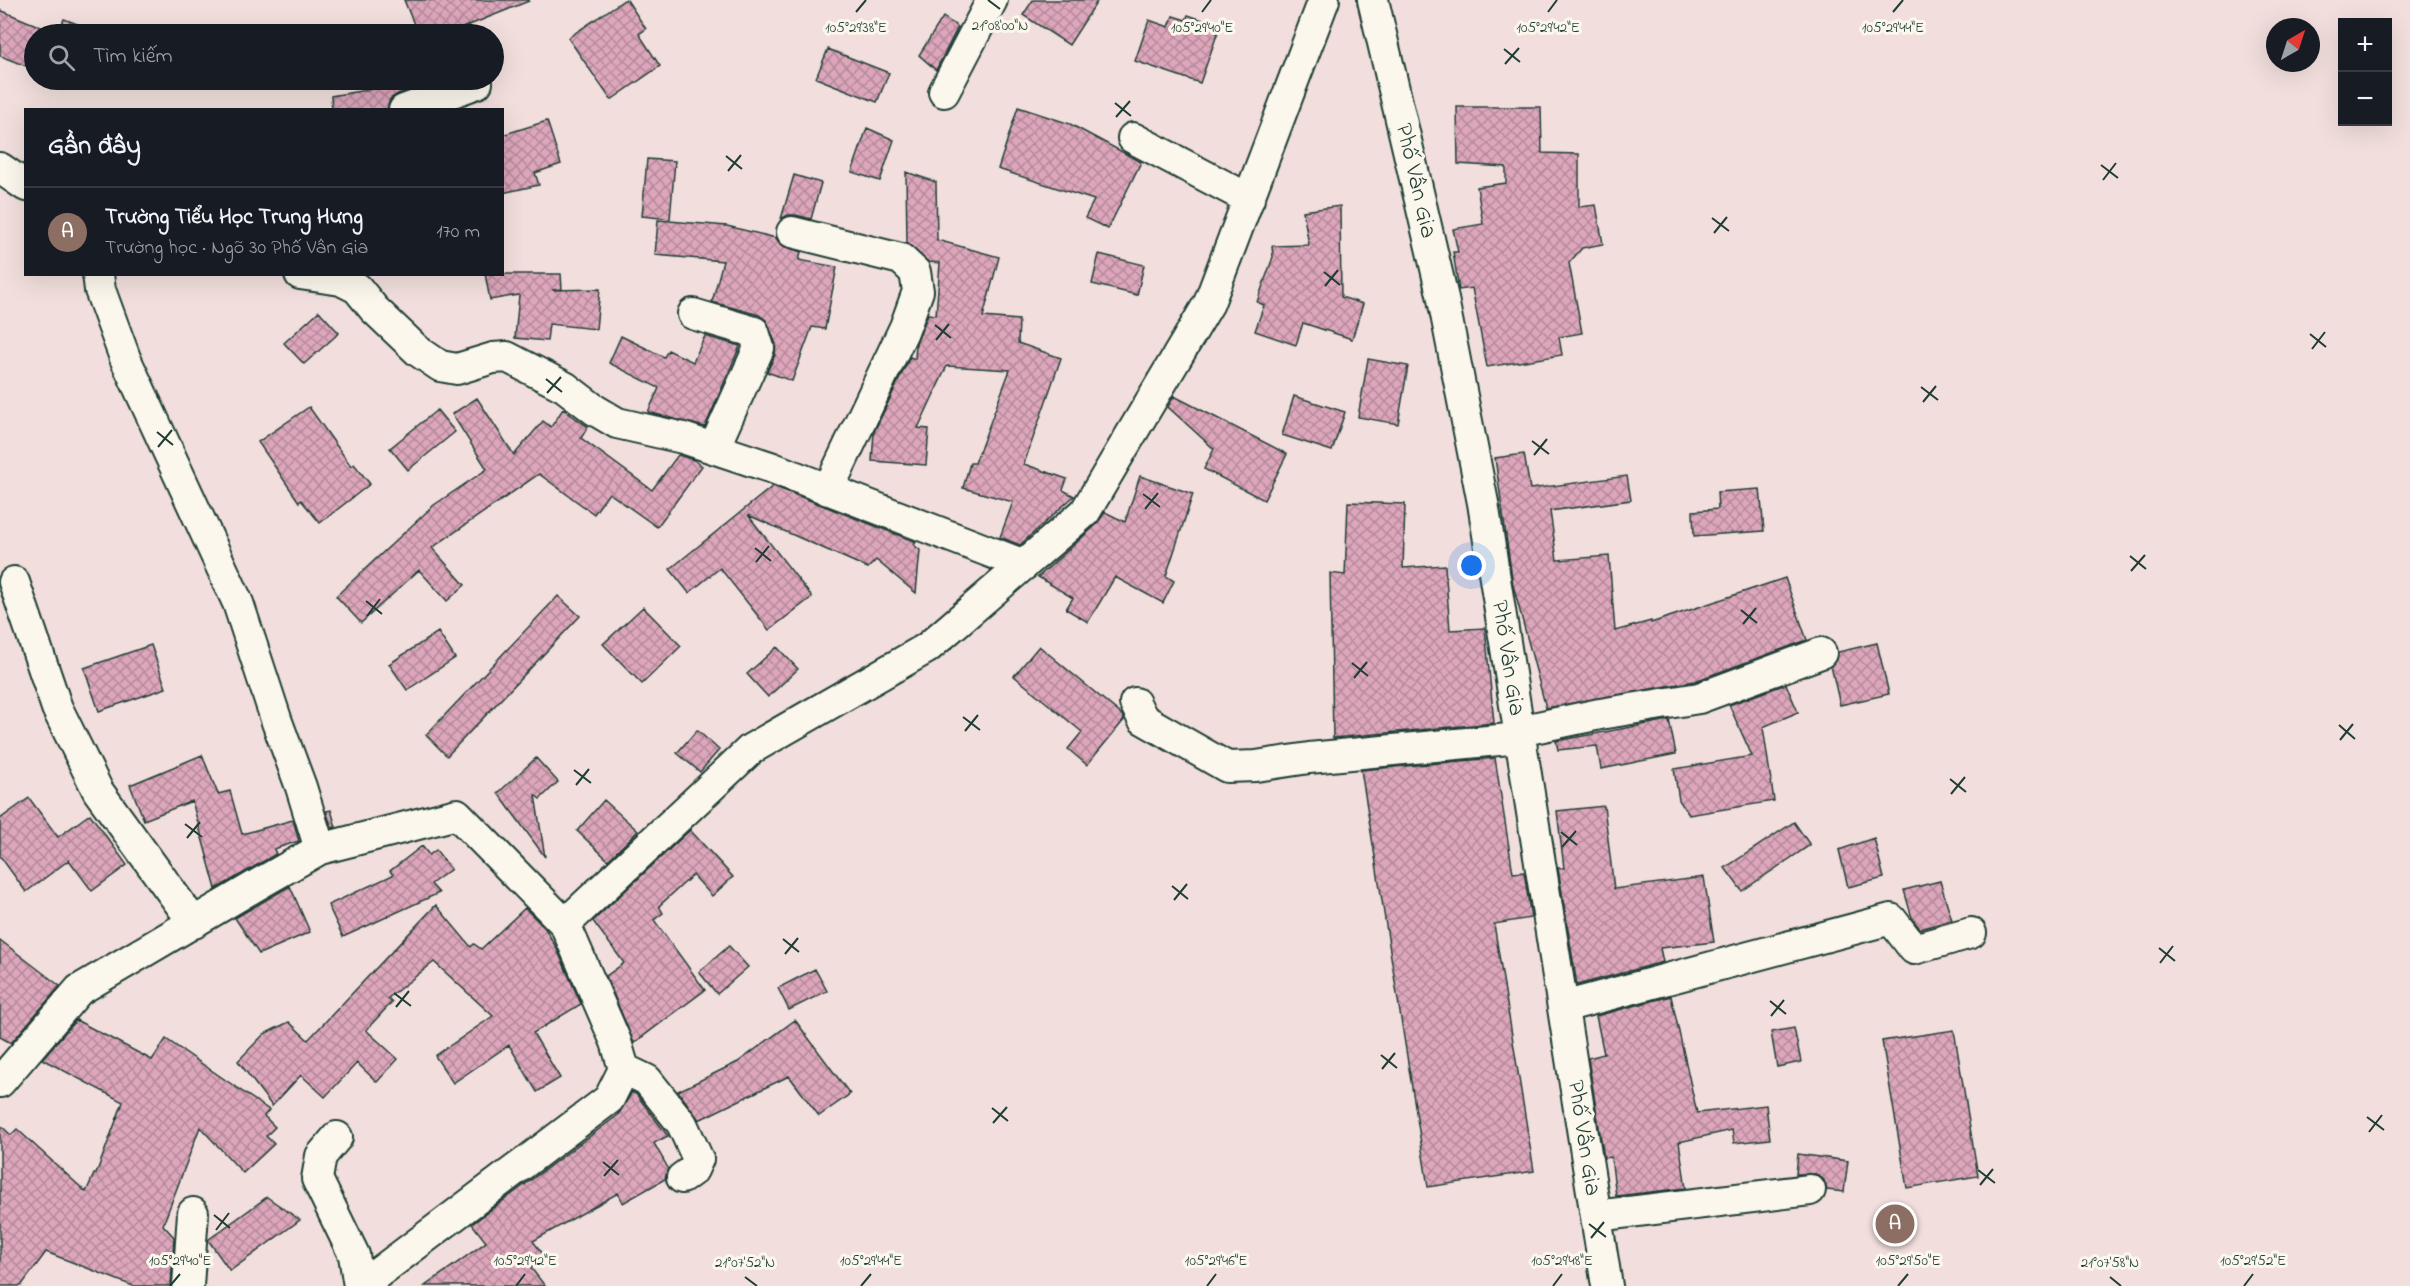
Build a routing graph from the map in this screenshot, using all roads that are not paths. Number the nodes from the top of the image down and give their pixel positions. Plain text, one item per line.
1 (992, 0) edge
2 (1324, 0) edge
3 (1373, 0) edge
4 (458, 90) edge
5 (944, 92) dead end
6 (409, 108) edge
7 (1133, 138) dead end
8 (0, 168) edge
9 (24, 185) edge
10 (1249, 199) junction
11 (792, 232) dead end
12 (98, 276) edge
13 (319, 276) edge
14 (693, 314) dead end
15 (714, 448) junction
16 (828, 490) junction
17 (1024, 565) junction
18 (14, 582) dead end
19 (1821, 654) dead end
20 (1135, 703) dead end
21 (1520, 735) junction
22 (320, 849) junction
23 (194, 923) junction
24 (565, 924) junction
25 (1971, 933) dead end
26 (1563, 1007) junction
27 (624, 1069) junction
28 (0, 1082) edge
29 (337, 1137) dead end
30 (682, 1178) dead end
31 (1810, 1190) dead end
32 (193, 1213) dead end
33 (1596, 1216) junction
34 (188, 1286) edge
35 (360, 1286) edge
36 (1607, 1286) edge

1 - 5 street
2 - 10 street
3 - 21 street, Phố Vân Gia
4 - 6 street
7 - 10 street
8 - 9 street
10 - 17 street
11 - 16 street
12 - 22 street
13 - 15 street
14 - 15 street
15 - 16 street
16 - 17 street
17 - 24 street
18 - 23 street
19 - 21 street
20 - 21 street
21 - 26 street, Phố Vân Gia
22 - 23 street
22 - 24 street
23 - 28 street
24 - 27 street
25 - 26 street
26 - 33 street, Phố Vân Gia
27 - 30 street
27 - 35 street
29 - 35 street
31 - 33 street
32 - 34 street
33 - 36 street, Phố Vân Gia

